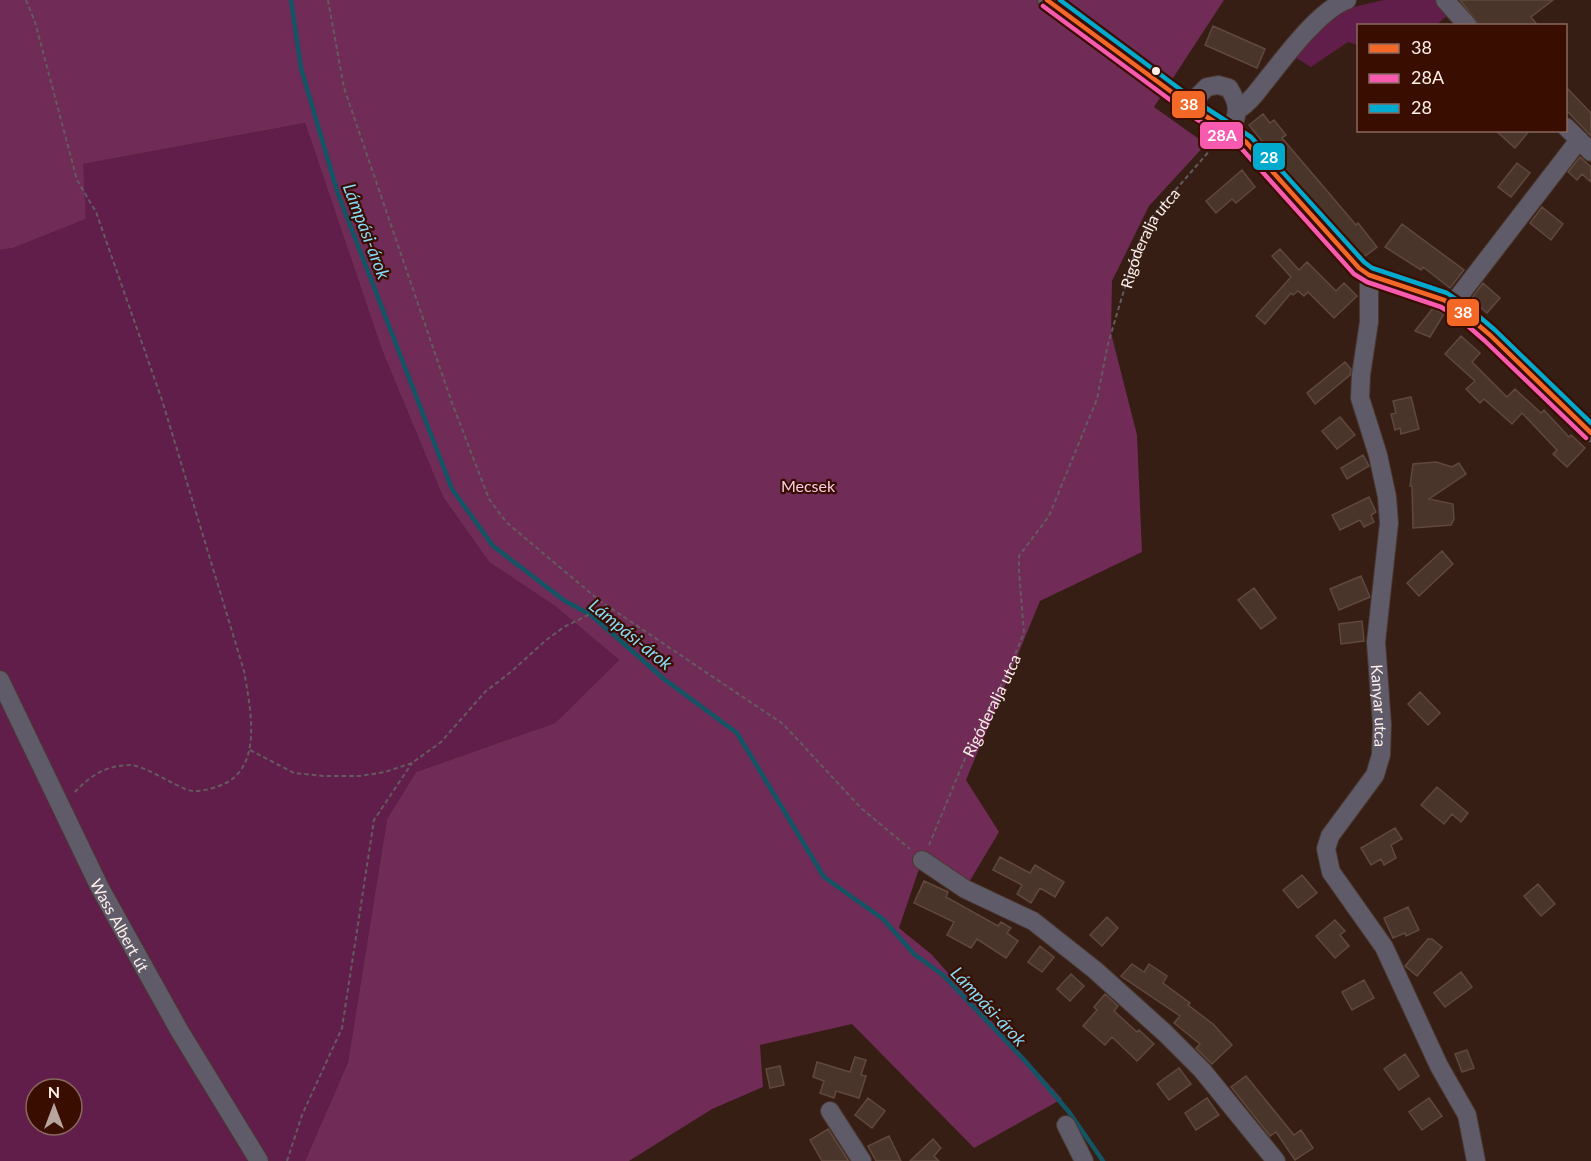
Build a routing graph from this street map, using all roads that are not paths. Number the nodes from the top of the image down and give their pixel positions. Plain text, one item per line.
1 (1047, 0) edge
2 (1347, 0) edge
3 (1445, 0) edge
4 (1466, 24) edge
5 (1196, 110) junction
6 (1238, 110) junction
7 (1567, 128) edge
8 (1228, 130) junction
9 (1585, 146) edge
10 (1369, 275) junction
11 (1452, 305) junction
12 (1591, 433) edge
13 (0, 680) edge
14 (922, 860) road end
15 (831, 1111) dead end
16 (1065, 1125) dead end
17 (259, 1161) edge
18 (861, 1161) edge
19 (1084, 1161) edge
20 (1276, 1161) edge
21 (1476, 1161) edge

1 - 5 street
2 - 6 street
3 - 4 street
5 - 6 street
5 - 8 street
6 - 8 street
7 - 9 street
8 - 10 street
9 - 11 street
10 - 11 street
10 - 21 street, Kanyar utca
11 - 12 street
13 - 17 street, Wass Albert út
14 - 20 street
15 - 18 street
16 - 19 street

